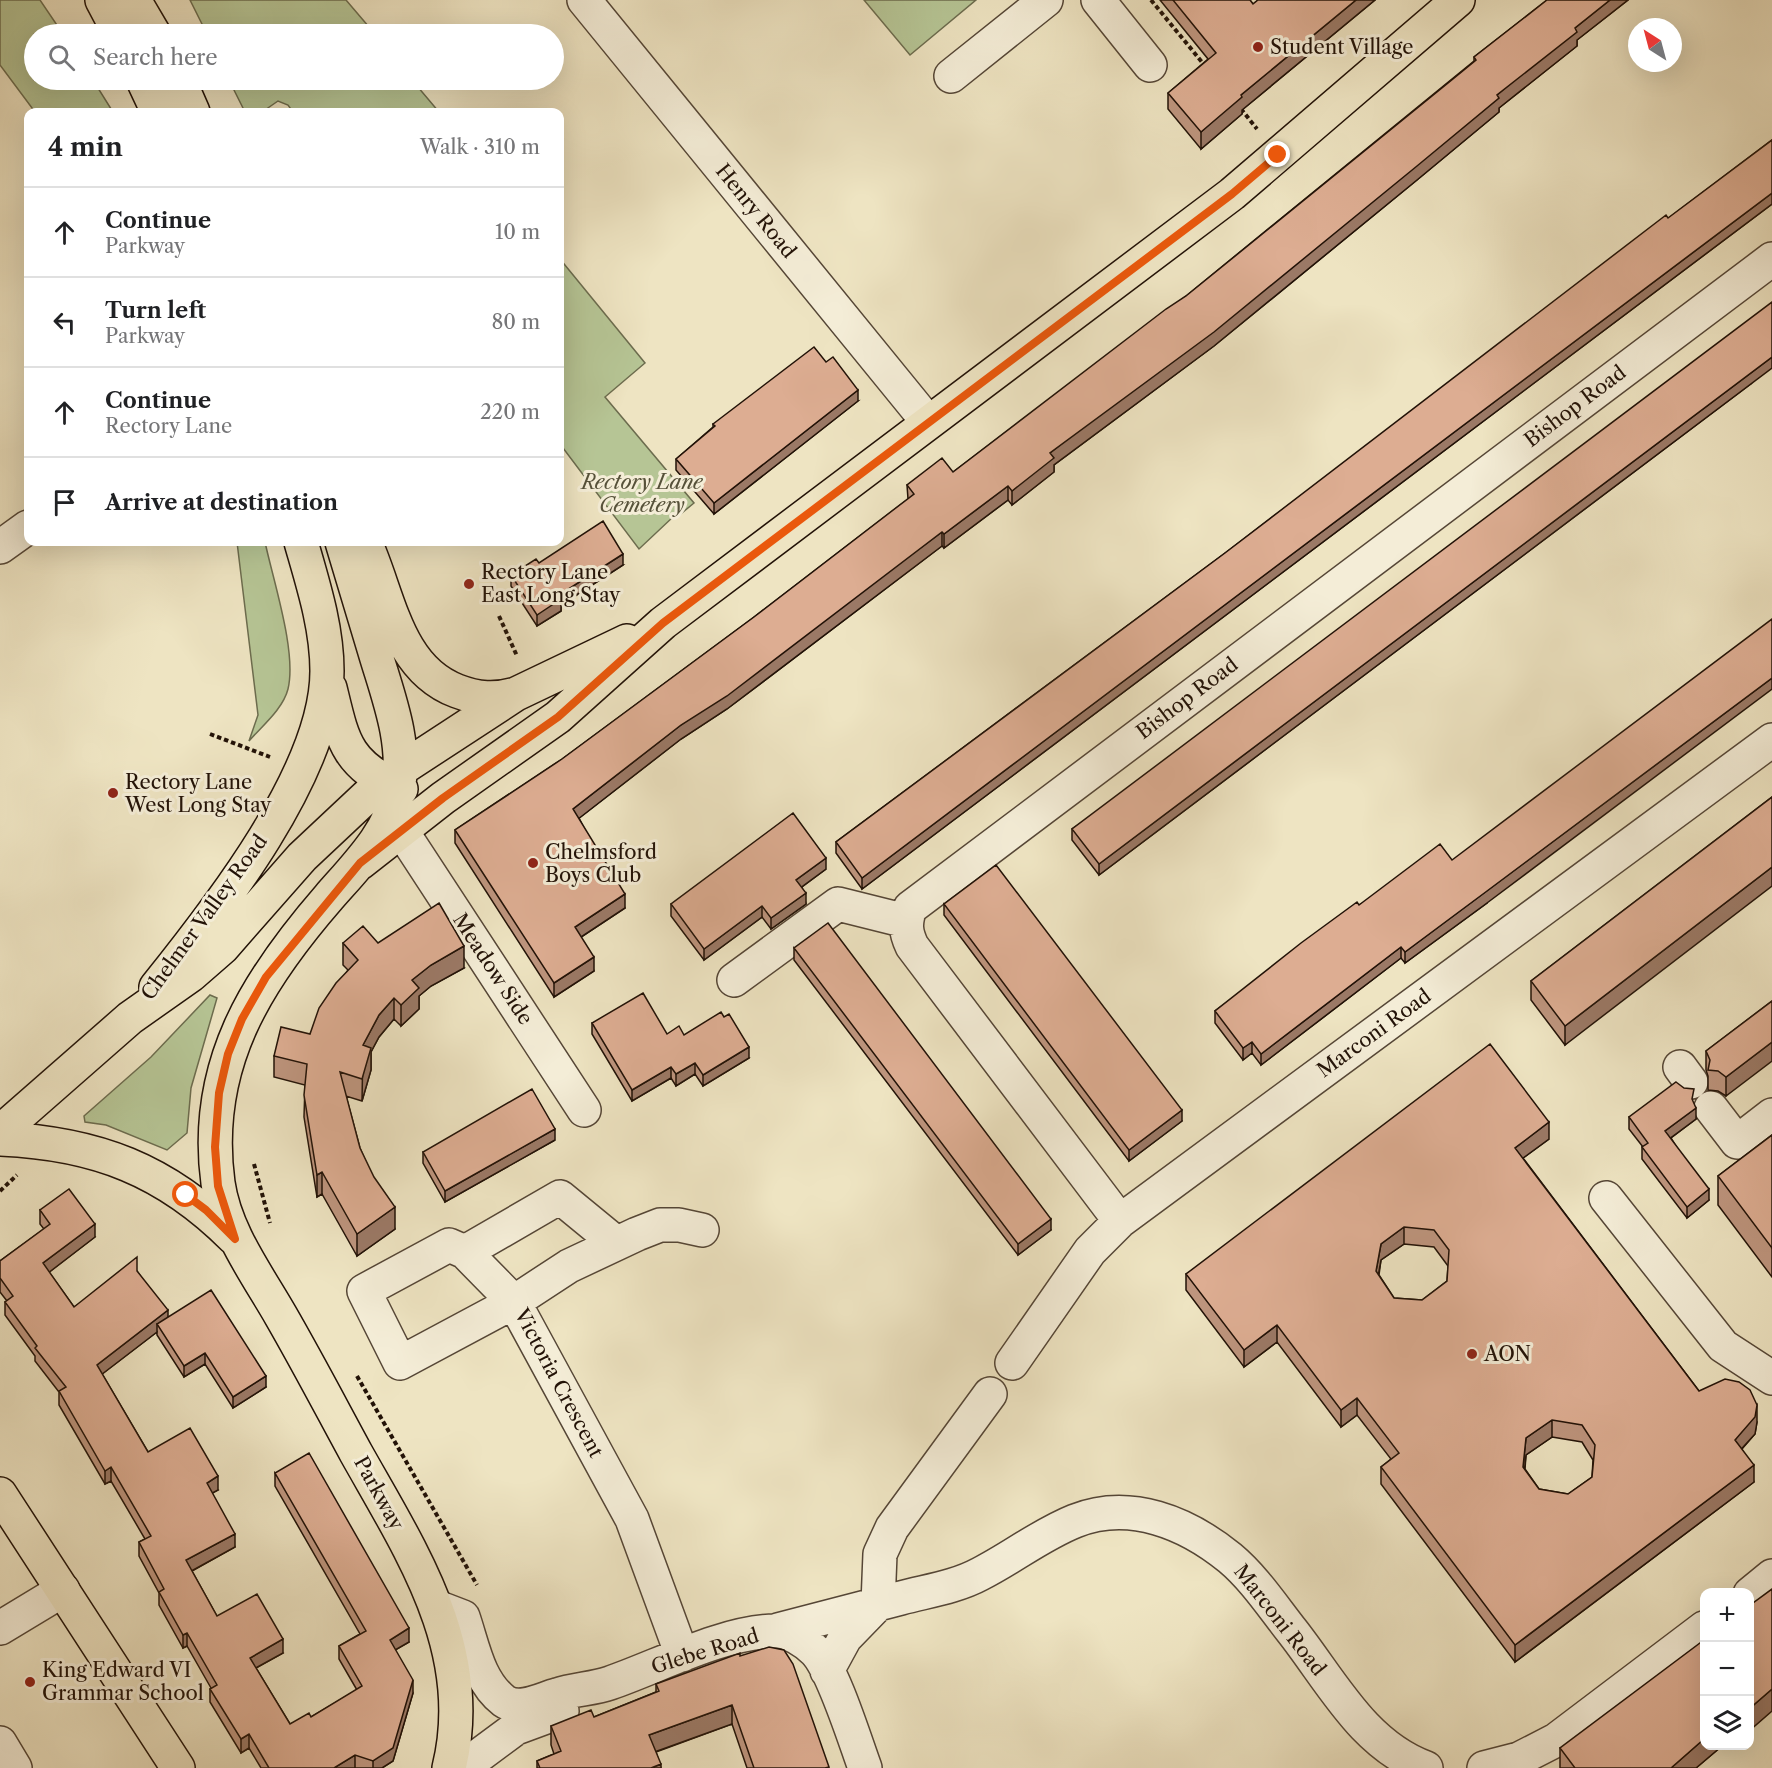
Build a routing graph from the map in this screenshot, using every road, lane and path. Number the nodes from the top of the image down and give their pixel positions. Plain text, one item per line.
1 (102, 0) edge
2 (134, 0) edge
3 (584, 0) edge
4 (1046, 0) edge
5 (1098, 0) edge
6 (1151, 0) edge
7 (1458, 0) edge
8 (115, 24) edge
9 (148, 24) edge
10 (1150, 65) dead end
11 (1212, 74) edge
12 (951, 76) dead end
13 (148, 90) edge
14 (183, 90) edge
15 (187, 90) edge
16 (1234, 102) edge
17 (156, 108) edge
18 (191, 108) edge
19 (202, 108) edge
20 (1278, 155) junction
21 (1772, 259) edge
22 (928, 422) junction
23 (24, 530) edge
24 (302, 546) edge
25 (343, 546) edge
26 (367, 546) edge
27 (0, 548) edge
28 (663, 623) junction
29 (327, 673) junction
30 (516, 693) junction
31 (210, 734) dead end
32 (1772, 740) edge
33 (274, 758) dead end
34 (394, 779) junction
35 (443, 798) junction
36 (401, 830) junction
37 (360, 863) junction
38 (906, 921) junction
39 (734, 980) dead end
40 (130, 1018) junction
41 (1711, 1108) dead end
42 (584, 1110) dead end
43 (1772, 1115) edge
44 (0, 1132) edge
45 (0, 1139) edge
46 (253, 1154) dead end
47 (1606, 1198) dead end
48 (1120, 1221) junction
49 (271, 1226) dead end
50 (702, 1230) dead end
51 (235, 1239) junction
52 (616, 1244) junction
53 (465, 1252) junction
54 (514, 1302) junction
55 (1012, 1363) dead end
56 (351, 1367) dead end
57 (1772, 1378) edge
58 (990, 1394) dead end
59 (0, 1493) edge
60 (1772, 1576) edge
61 (478, 1586) dead end
62 (63, 1590) junction
63 (1754, 1590) edge
64 (878, 1604) junction
65 (437, 1606) junction
66 (0, 1628) edge
67 (778, 1630) junction
68 (1700, 1631) edge
69 (682, 1655) junction
70 (827, 1671) junction
71 (608, 1684) junction
72 (0, 1743) edge
73 (178, 1766) edge
74 (15, 1768) edge
75 (449, 1768) edge
76 (462, 1768) edge
77 (865, 1768) edge
78 (1426, 1768) edge
79 (1484, 1768) edge

1 - 8 main road
2 - 9 main road
3 - 22 street, Henry Road
4 - 12 street
5 - 10 street
6 - 11 path
7 - 20 main road
13 - 17 main road
14 - 18 main road
15 - 19 street
16 - 20 path
20 - 22 main road
21 - 38 street, Bishop Road
22 - 28 main road
23 - 27 street
24 - 29 main road, Chelmer Valley Road
25 - 34 main road
26 - 30 main road
28 - 30 main road
28 - 35 main road
29 - 34 main road
29 - 40 main road, Chelmer Valley Road
30 - 34 main road
31 - 33 path
32 - 48 street, Marconi Road
34 - 35 main road
34 - 37 main road
34 - 40 main road
35 - 36 main road
36 - 37 main road
36 - 42 street, Meadow Side
37 - 51 main road, Parkway
38 - 39 street
38 - 48 street
40 - 44 main road
41 - 43 street
45 - 51 main road, Parkway
46 - 49 path
47 - 57 street
48 - 55 street, Marconi Road
50 - 52 street, Victoria Crescent
51 - 65 main road, Parkway
52 - 53 street
52 - 54 street, Victoria Crescent
53 - 54 street
53 - 54 street
54 - 69 street, Victoria Crescent
56 - 61 path
58 - 64 street
59 - 62 main road
60 - 63 street
62 - 66 street
62 - 73 main road
64 - 67 street, Marconi Road
64 - 70 street
64 - 78 street, Marconi Road
65 - 71 street, Glebe Road
65 - 75 main road, Parkway
67 - 69 street, Glebe Road
67 - 70 street, Glebe Road
68 - 79 street
69 - 71 street, Glebe Road
70 - 77 street, Glebe Road
71 - 76 street, Glebe Road
72 - 74 street

